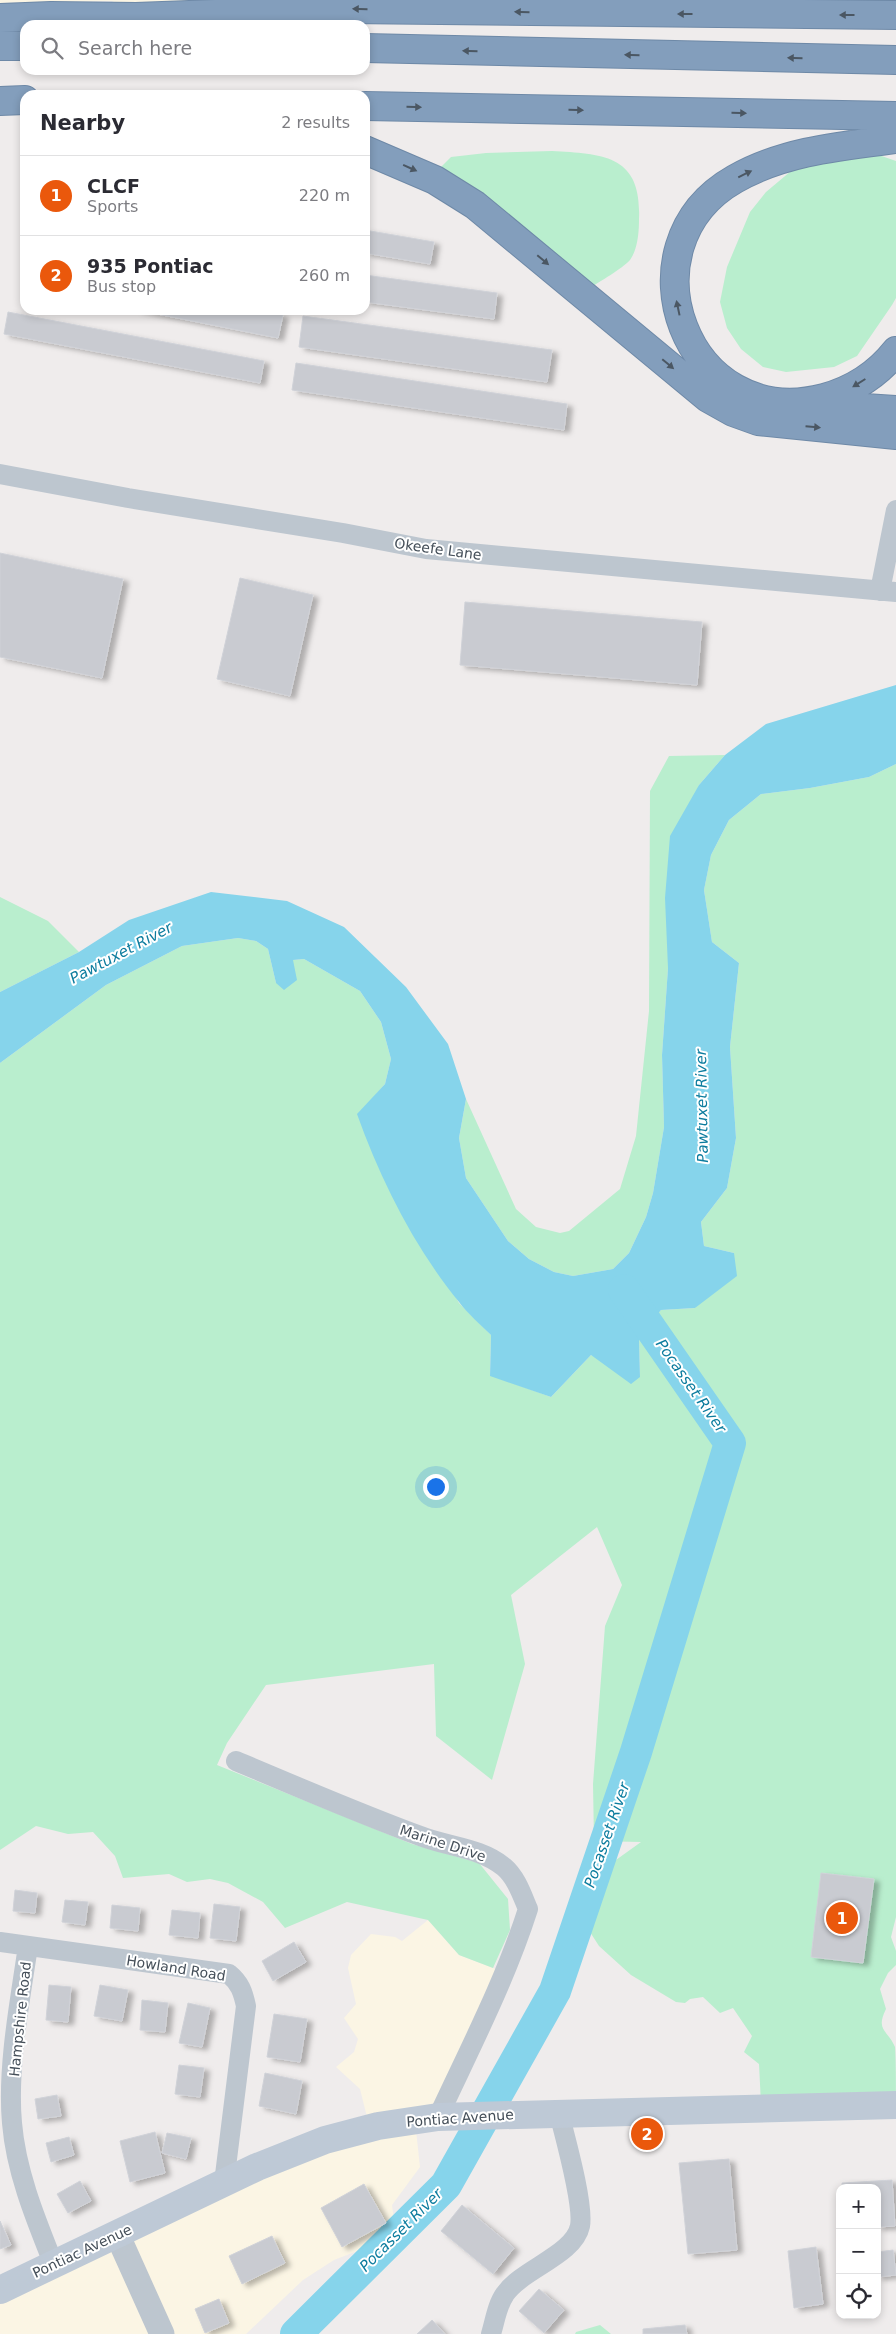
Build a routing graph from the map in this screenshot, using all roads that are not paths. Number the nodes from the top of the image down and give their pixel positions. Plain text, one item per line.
1 (268, 0) edge
2 (896, 15) edge
3 (51, 16) junction
4 (0, 18) edge
5 (0, 46) edge
6 (20, 46) edge
7 (370, 48) edge
8 (896, 60) edge
9 (20, 100) edge
10 (0, 101) edge
11 (370, 106) edge
12 (896, 116) edge
13 (896, 139) edge
14 (370, 152) edge
15 (896, 352) edge
16 (800, 403) junction
17 (896, 410) edge
18 (896, 435) edge
19 (0, 474) edge
20 (896, 510) edge
21 (888, 592) edge
22 (236, 1761) dead end
23 (0, 1942) edge
24 (28, 1946) junction
25 (896, 2105) edge
26 (559, 2113) junction
27 (438, 2117) junction
28 (224, 2183) junction
29 (117, 2234) junction
30 (54, 2265) junction
31 (0, 2290) edge
32 (162, 2334) edge
33 (491, 2334) edge

1 - 3 highway
2 -> 3 highway
3 - 4 highway
5 - 6 highway
8 -> 7 highway
9 - 10 highway
11 -> 12 highway
16 -> 13 highway
14 -> 18 highway
15 -> 16 highway
16 - 17 highway
19 - 21 street, Okeefe Lane
20 - 21 street
22 - 27 street, Marine Drive
23 - 24 street, Howland Road
24 - 28 street, Howland Road
24 - 30 street, Hampshire Road
25 - 26 main road, Pontiac Avenue
26 - 27 main road, Pontiac Avenue
26 - 33 street
27 - 28 main road, Pontiac Avenue
28 - 29 main road, Pontiac Avenue
29 - 30 main road, Pontiac Avenue
29 - 32 street
30 - 31 main road, Pontiac Avenue

